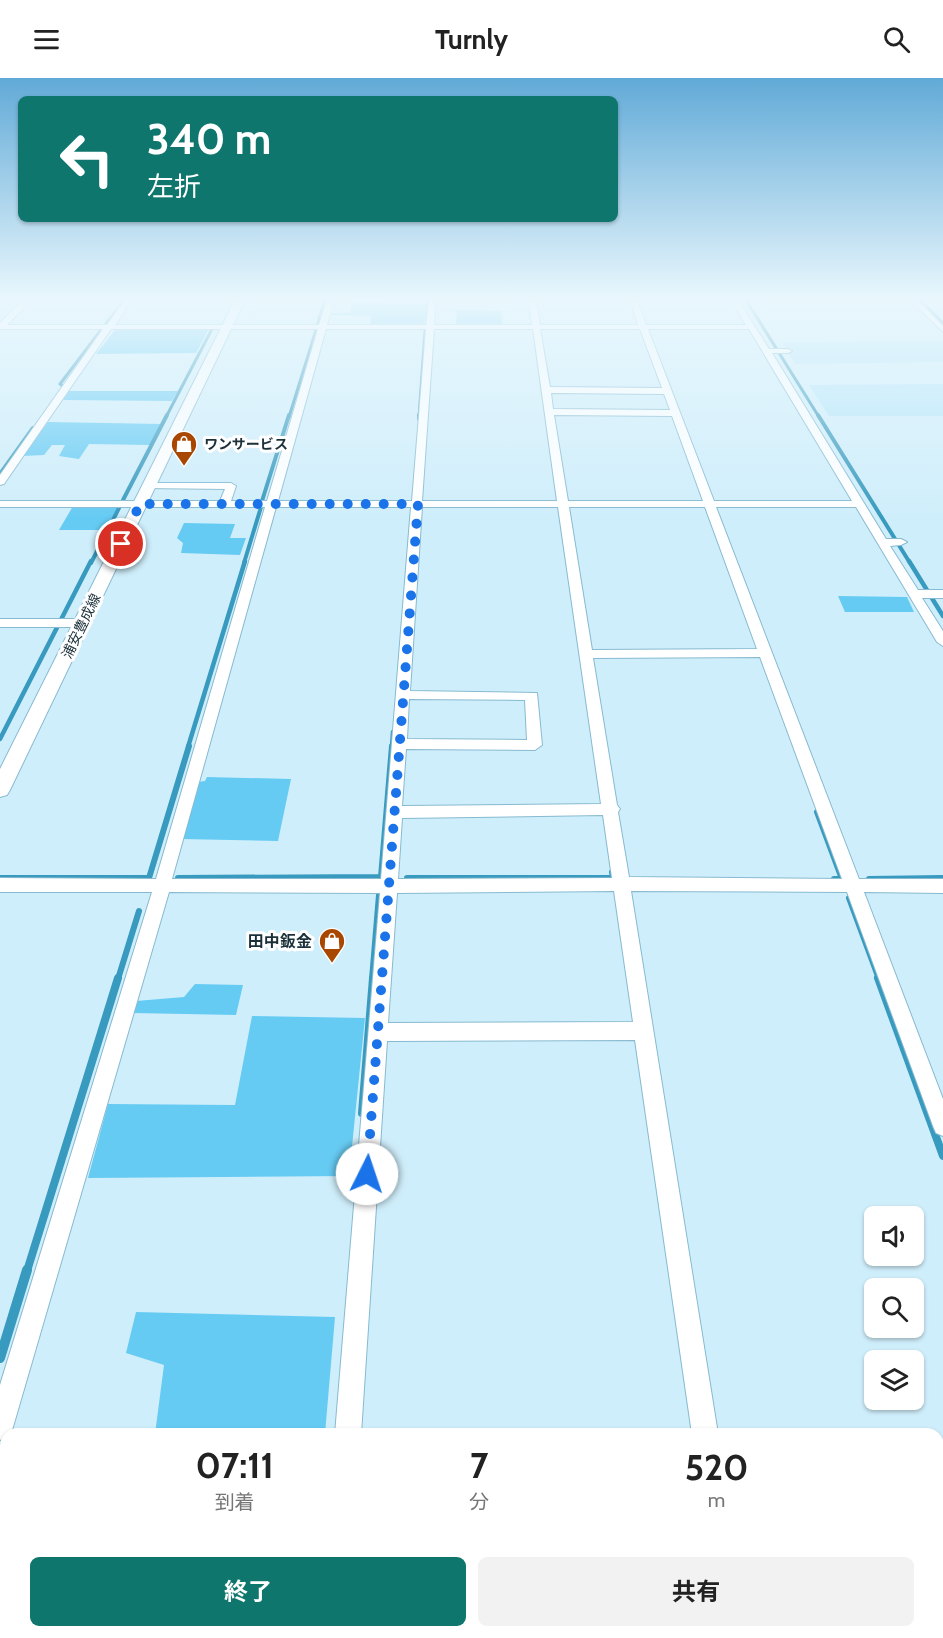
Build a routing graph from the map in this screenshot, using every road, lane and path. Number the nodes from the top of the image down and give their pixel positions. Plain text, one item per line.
1 (77, 373) edge
2 (204, 373) edge
3 (309, 373) edge
4 (427, 373) edge
5 (544, 373) edge
6 (661, 373) edge
7 (789, 373) edge
8 (546, 390) junction
9 (668, 391) junction
10 (549, 412) junction
11 (676, 413) junction
12 (0, 482) edge
13 (149, 486) junction
14 (0, 504) edge
15 (140, 504) junction
16 (224, 504) junction
17 (270, 504) junction
18 (418, 504) junction
19 (563, 504) junction
20 (710, 504) junction
21 (858, 504) junction
22 (929, 594) edge
23 (0, 622) edge
24 (82, 623) junction
25 (943, 642) edge
26 (766, 653) junction
27 (587, 654) junction
28 (403, 695) junction
29 (399, 744) junction
30 (0, 790) edge
31 (612, 809) junction
32 (394, 812) junction
33 (623, 884) junction
34 (0, 885) edge
35 (162, 886) junction
36 (388, 886) junction
37 (853, 886) junction
38 (943, 886) edge
39 (639, 1031) junction
40 (378, 1032) junction
41 (943, 1126) edge
42 (0, 1427) edge
43 (348, 1428) edge
44 (704, 1428) edge

1 - 12 street
2 - 13 main road, 浦安豊成線
3 - 17 street
4 - 18 street
5 - 8 street
6 - 9 street
7 - 21 street
8 - 9 street
8 - 10 street
9 - 11 street
10 - 11 street
10 - 19 street
11 - 20 street
13 - 15 main road, 浦安豊成線
13 - 16 street
14 - 15 street
15 - 16 street
15 - 24 main road, 浦安豊成線
16 - 17 street
17 - 18 street
17 - 35 street
18 - 19 street
18 - 28 street
19 - 20 street
19 - 27 street
20 - 21 street
20 - 26 street
21 - 22 street
22 - 25 street
23 - 24 street
24 - 30 main road, 浦安豊成線
26 - 27 street
26 - 37 street
27 - 31 street
28 - 29 street
28 - 29 street
29 - 32 street
31 - 32 street
31 - 33 street
32 - 36 street
33 - 36 street
33 - 37 street
33 - 39 street
34 - 35 street
35 - 36 street
35 - 42 street
36 - 40 street
37 - 38 street
37 - 41 street
39 - 40 street
39 - 44 street
40 - 43 street

